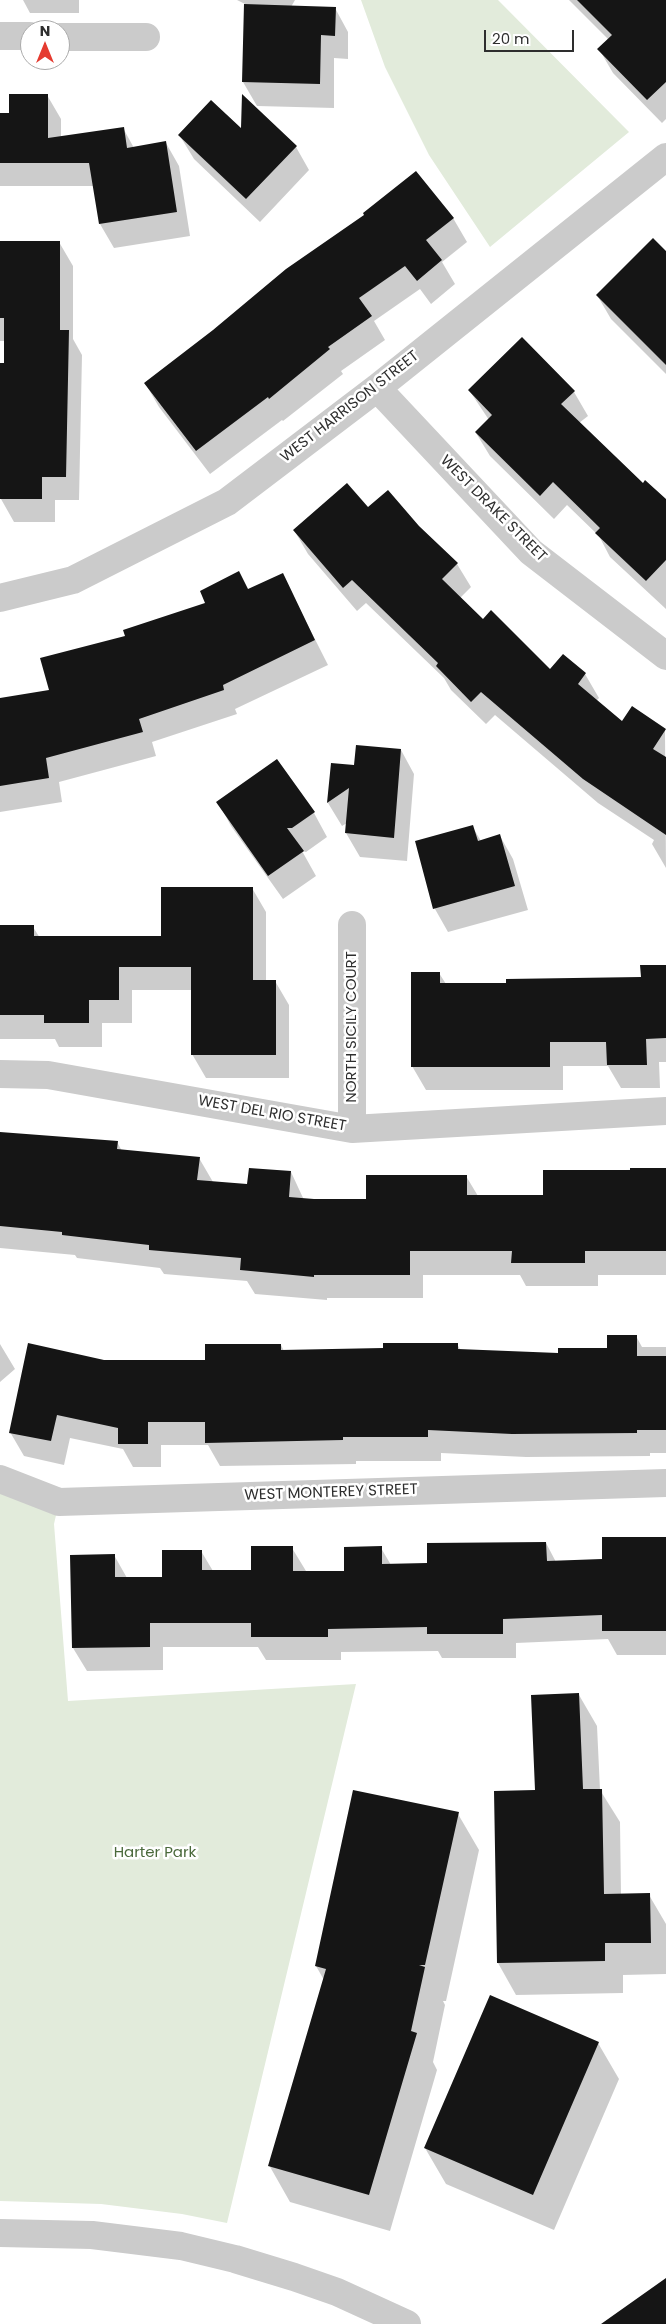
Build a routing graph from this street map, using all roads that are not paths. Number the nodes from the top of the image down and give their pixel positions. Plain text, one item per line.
1 (0, 36) edge
2 (20, 36) edge
3 (70, 36) edge
4 (146, 37) dead end
5 (666, 157) edge
6 (377, 388) junction
7 (0, 598) edge
8 (666, 656) edge
9 (352, 926) dead end
10 (0, 1074) edge
11 (666, 1111) edge
12 (352, 1129) junction
13 (0, 1478) edge
14 (666, 1483) edge
15 (0, 2233) edge
16 (407, 2324) edge

1 - 2 street
3 - 4 street
5 - 6 street, WEST HARRISON STREET
6 - 7 street, WEST HARRISON STREET
6 - 8 street, WEST DRAKE STREET
9 - 12 street, NORTH SICILY COURT
10 - 12 street, WEST DEL RIO STREET
11 - 12 street, WEST DEL RIO STREET
13 - 14 street, WEST MONTEREY STREET
15 - 16 street

